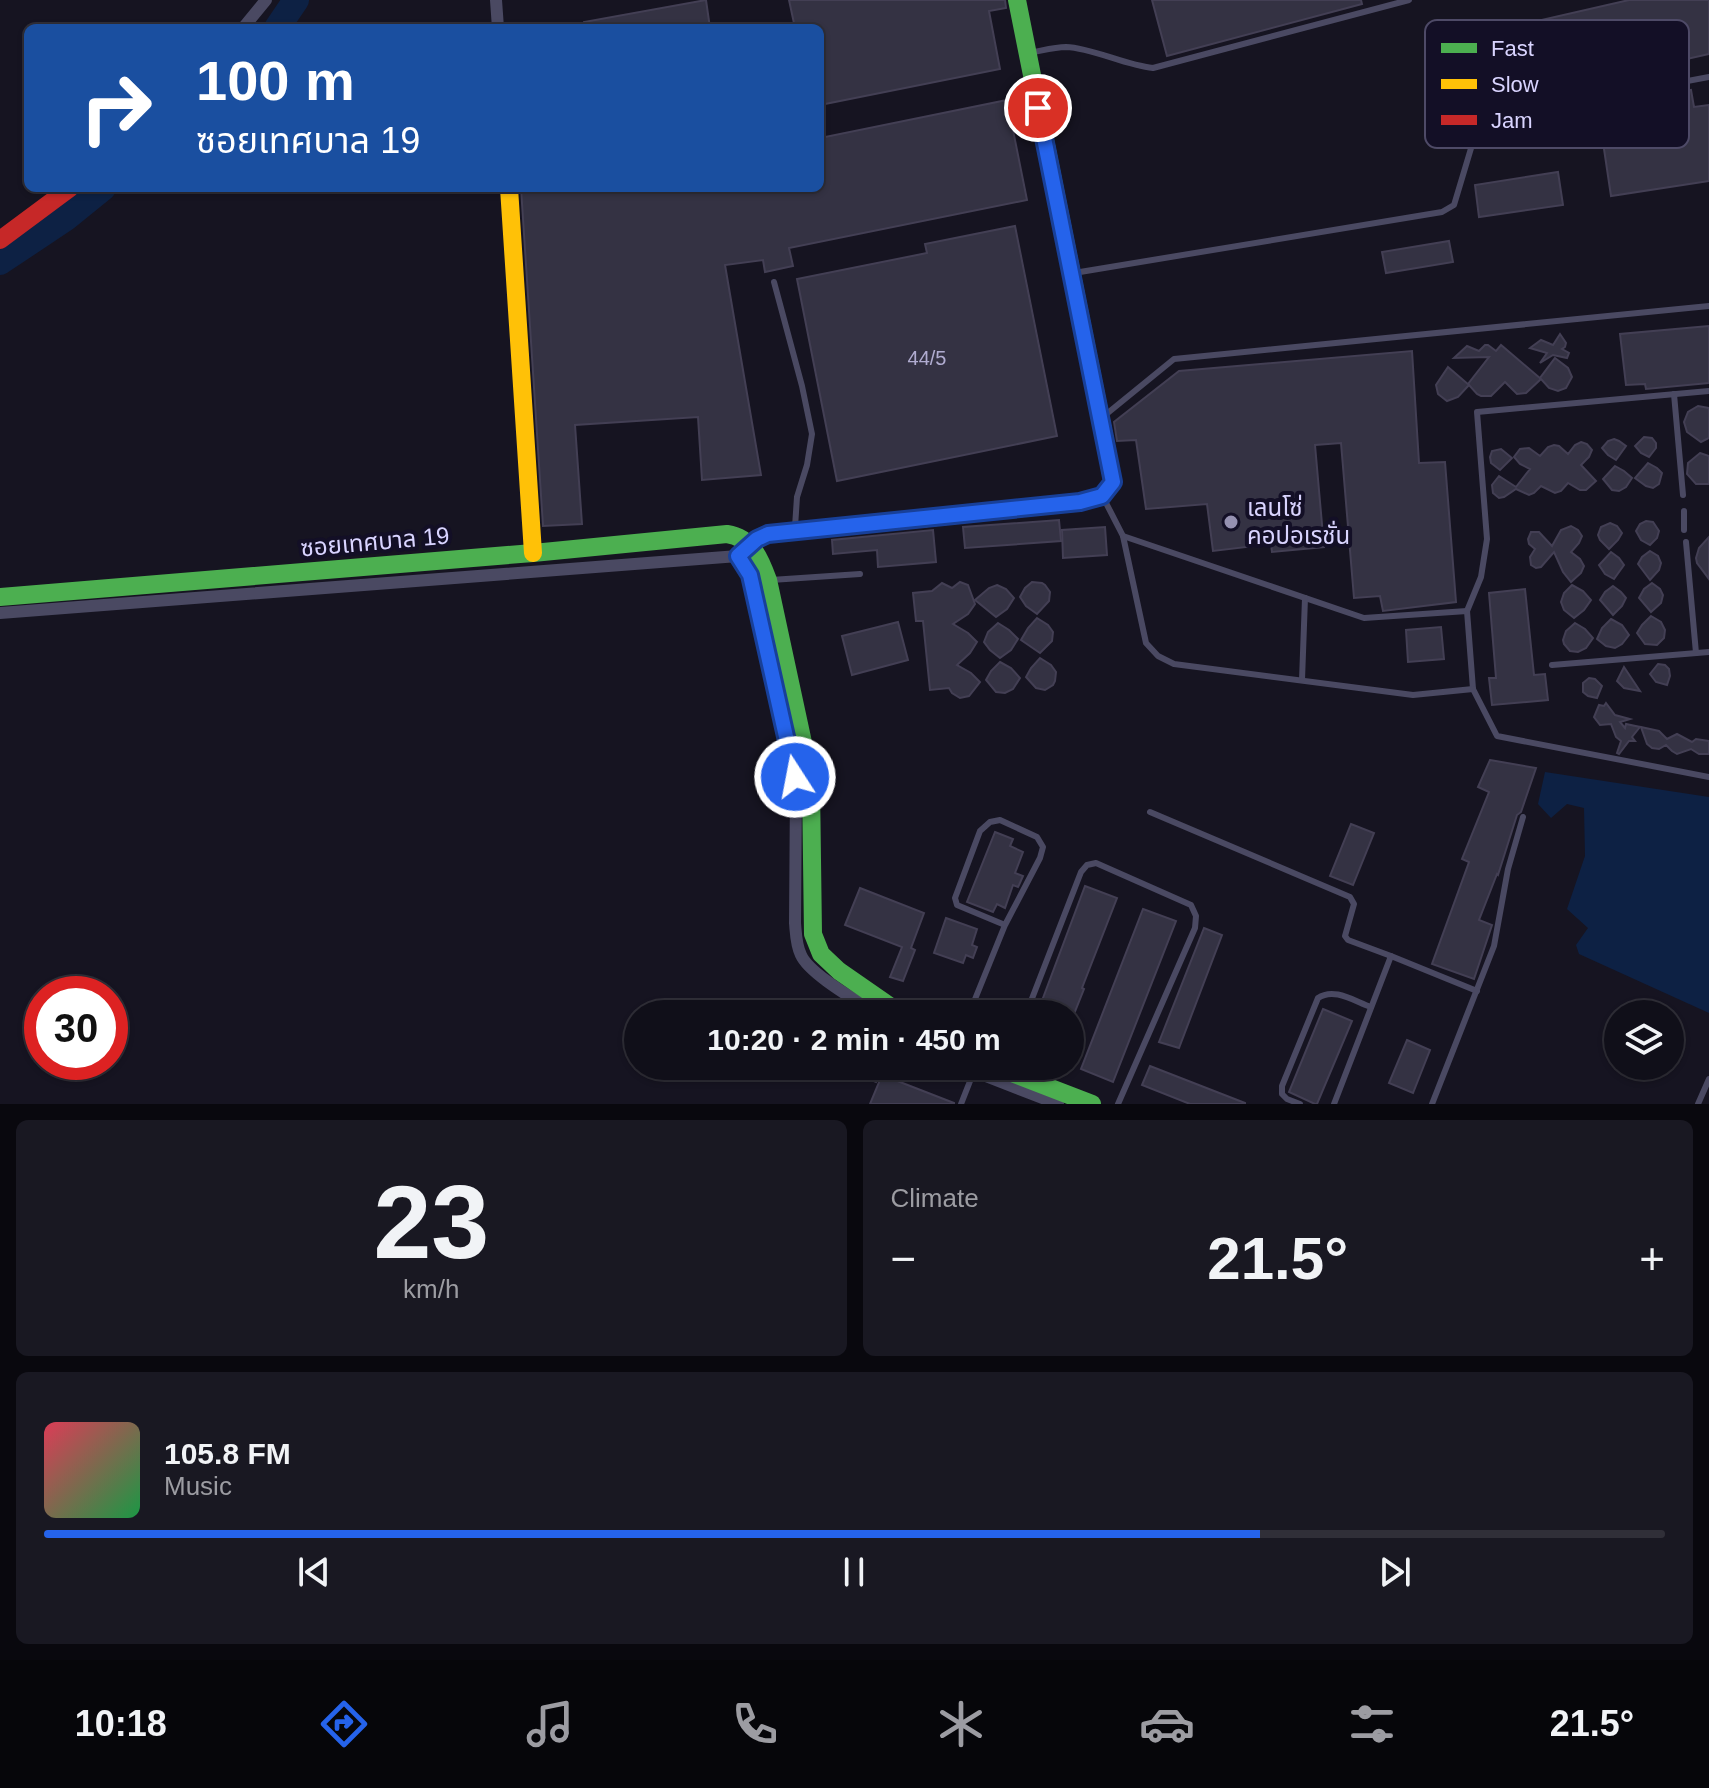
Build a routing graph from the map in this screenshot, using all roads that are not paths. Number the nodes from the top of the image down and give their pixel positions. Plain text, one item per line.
1 (266, 0) edge
2 (496, 0) edge
3 (1017, 0) edge
4 (1409, 0) edge
5 (246, 24) edge
6 (498, 24) edge
7 (1028, 53) junction
8 (1709, 77) edge
9 (1689, 81) edge
10 (1471, 148) edge
11 (65, 192) edge
12 (509, 192) edge
13 (0, 240) edge
14 (1071, 273) junction
15 (774, 282) dead end
16 (1709, 306) edge
17 (1709, 391) edge
18 (1674, 394) junction
19 (1101, 419) junction
20 (1683, 495) dead end
21 (1102, 496) junction
22 (1684, 511) dead end
23 (1684, 530) dead end
24 (795, 531) junction
25 (1123, 536) junction
26 (1686, 542) dead end
27 (744, 550) junction
28 (533, 553) junction
29 (860, 574) dead end
30 (760, 582) junction
31 (0, 597) edge
32 (1305, 598) junction
33 (1467, 611) junction
34 (0, 613) edge
35 (1709, 652) edge
36 (1696, 653) junction
37 (1552, 665) dead end
38 (1302, 680) junction
39 (1473, 689) junction
40 (1709, 777) edge
41 (1150, 812) dead end
42 (1523, 817) dead end
43 (1005, 925) junction
44 (1391, 956) junction
45 (1477, 991) junction
46 (866, 998) joint
47 (870, 1000) edge
48 (975, 1000) edge
49 (1031, 1000) edge
50 (1371, 1007) junction
51 (1709, 1079) edge
52 (970, 1080) edge
53 (998, 1080) edge
54 (1017, 1080) edge
55 (1035, 1094) edge
56 (961, 1104) edge
57 (1058, 1104) edge
58 (1092, 1104) edge
59 (1118, 1104) edge
60 (1300, 1104) edge
61 (1334, 1104) edge
62 (1432, 1104) edge
63 (1698, 1104) edge

1 - 5 street
2 - 6 street
3 - 7 street
4 - 7 lane
7 - 14 street
8 - 9 lane
10 - 14 lane
11 - 13 street
12 - 28 street
14 - 19 street
15 - 24 lane
16 - 19 lane
17 - 18 lane
18 - 20 lane
18 - 33 lane
19 - 21 street
21 - 24 street, ซอยเทศบาล 19
21 - 25 lane
22 - 23 lane
24 - 27 street, ซอยเทศบาล 19
25 - 32 lane
25 - 38 lane
26 - 36 lane
27 - 28 street, ซอยเทศบาล 19
27 - 30 street
27 - 34 street, ซอยเทศบาล 19
28 - 31 street, ซอยเทศบาล 19
29 - 30 lane
30 - 46 street
32 - 33 lane
32 - 38 lane
33 - 39 lane
35 - 36 lane
36 - 37 lane
38 - 39 lane
39 - 40 lane
41 - 44 lane
42 - 45 lane
43 - 43 lane
43 - 48 lane
44 - 45 lane
44 - 50 lane
45 - 62 lane
46 - 47 street
49 - 59 lane
50 - 60 lane
50 - 61 lane
51 - 63 lane
52 - 56 lane
53 - 55 street
54 - 55 street
55 - 57 street
55 - 58 street

